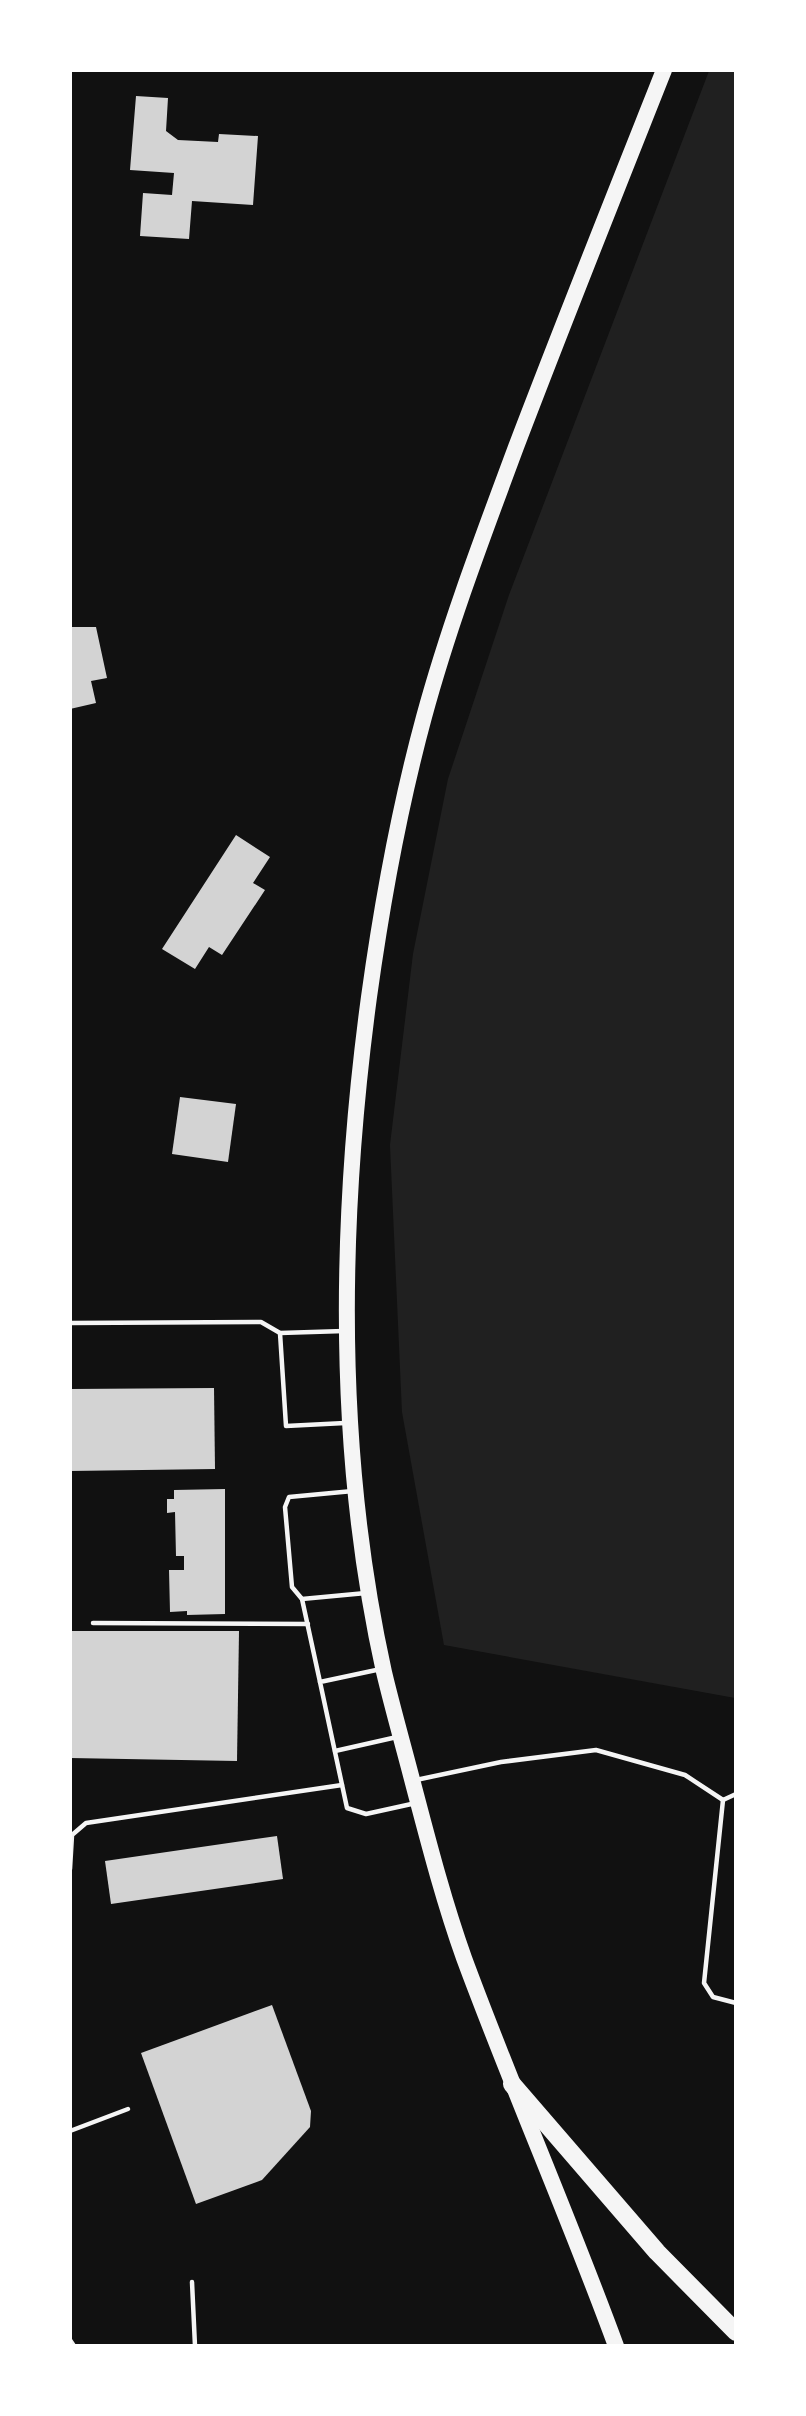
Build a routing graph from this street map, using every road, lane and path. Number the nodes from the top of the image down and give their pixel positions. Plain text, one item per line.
1 (664, 70) edge
2 (70, 1323) edge
3 (346, 1331) junction
4 (280, 1332) junction
5 (351, 1423) junction
6 (355, 1491) junction
7 (369, 1593) junction
8 (302, 1599) junction
9 (93, 1623) dead end
10 (308, 1624) junction
11 (383, 1668) junction
12 (321, 1682) junction
13 (400, 1737) junction
14 (335, 1751) junction
15 (412, 1781) junction
16 (342, 1785) junction
17 (735, 1794) edge
18 (723, 1800) junction
19 (418, 1803) junction
20 (70, 1869) edge
21 (735, 2003) edge
22 (512, 2084) junction
23 (128, 2109) dead end
24 (71, 2129) edge
25 (192, 2282) dead end
26 (735, 2332) edge
27 (70, 2340) edge
28 (74, 2346) edge
29 (195, 2346) edge
30 (616, 2346) edge

1 - 3 highway
2 - 4 lane
3 - 4 lane
3 - 5 highway
4 - 5 lane
5 - 6 highway
6 - 7 highway
6 - 8 lane
7 - 8 lane
7 - 11 highway
8 - 10 lane
9 - 10 lane
10 - 12 lane
11 - 12 lane
11 - 13 highway
12 - 14 lane
13 - 14 lane
13 - 15 highway
14 - 16 lane
15 - 18 lane
15 - 19 highway
16 - 19 lane
16 - 20 lane
17 - 18 lane
18 - 21 lane
19 - 22 highway
22 - 26 highway
22 - 30 highway
23 - 24 lane
25 - 29 lane
27 - 28 lane

